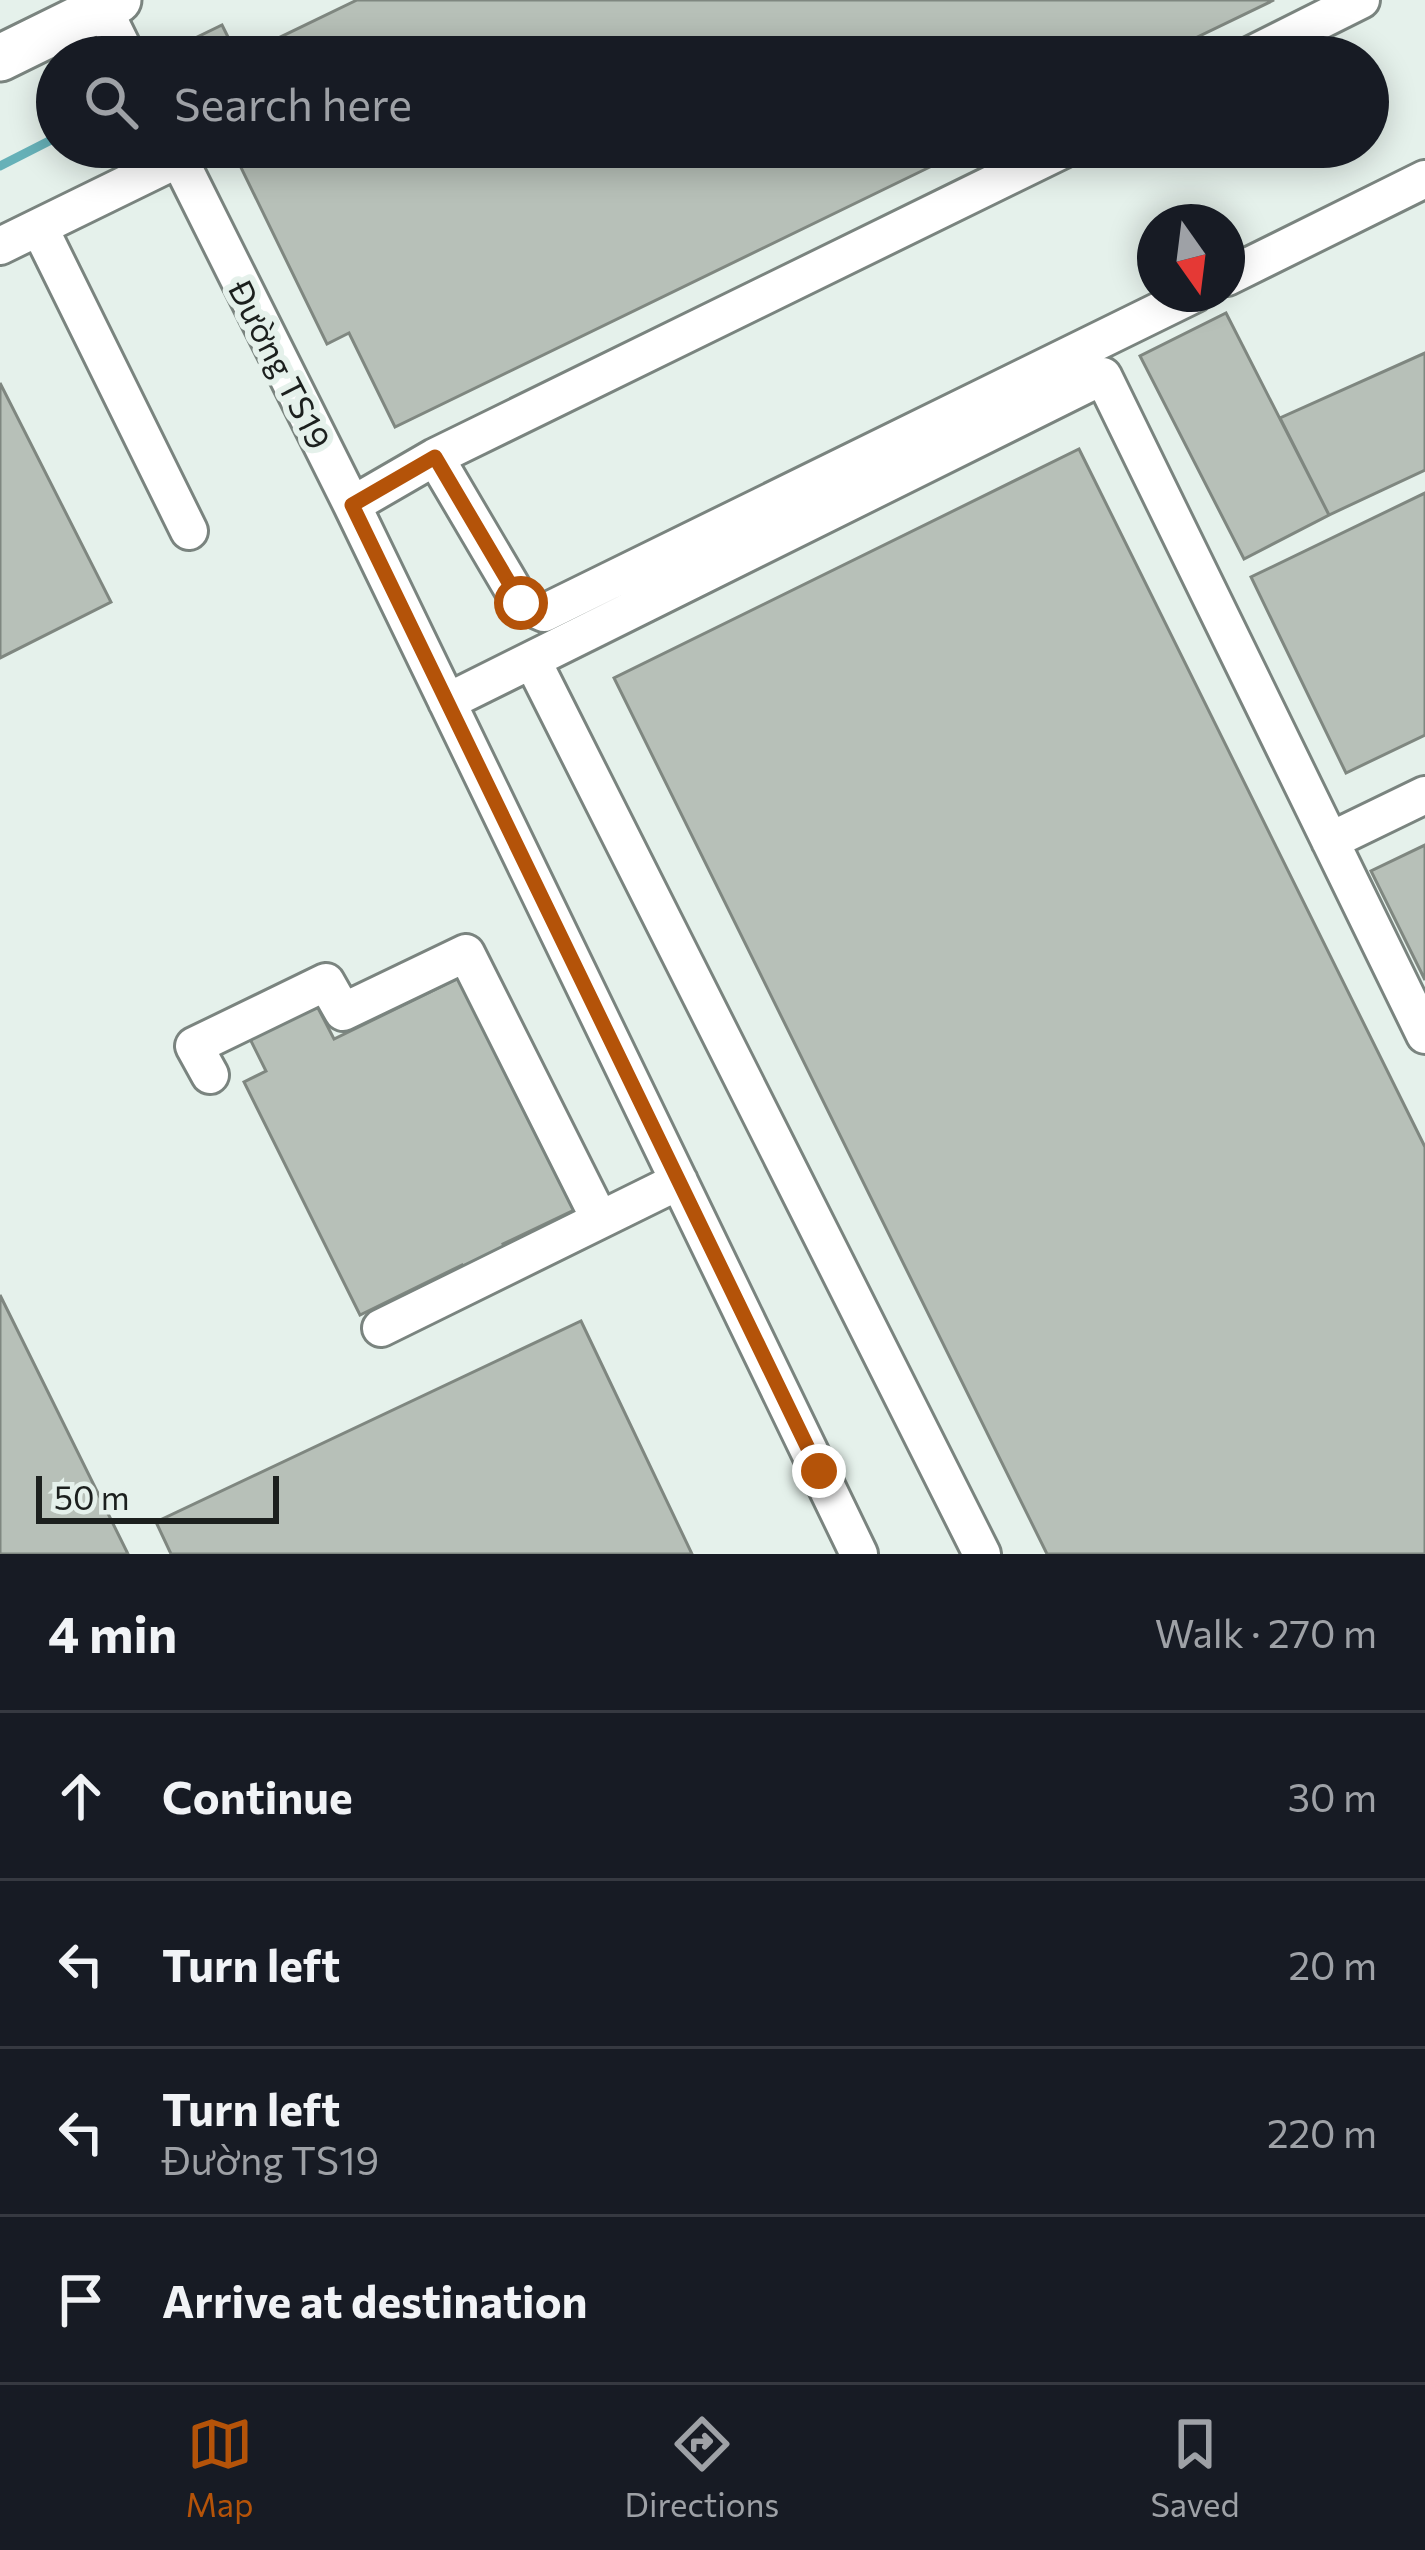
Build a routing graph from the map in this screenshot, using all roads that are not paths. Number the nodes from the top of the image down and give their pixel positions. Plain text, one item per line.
1 (1361, 0) edge
2 (107, 2) edge
3 (42, 36) edge
4 (120, 36) edge
5 (1289, 36) edge
6 (36, 39) edge
7 (0, 58) edge
8 (148, 168) edge
9 (184, 168) edge
10 (1025, 168) edge
11 (1425, 179) edge
12 (39, 227) junction
13 (0, 246) edge
14 (1245, 269) edge
15 (1156, 312) edge
16 (435, 457) junction
17 (352, 505) junction
18 (189, 531) dead end
19 (532, 660) junction
20 (447, 702) junction
21 (1425, 795) edge
22 (1330, 841) junction
23 (1425, 1035) edge
24 (210, 1075) dead end
25 (679, 1180) junction
26 (600, 1220) junction
27 (381, 1328) dead end
28 (860, 1554) edge
29 (982, 1554) edge

1 - 5 street
2 - 3 main road
2 - 4 street
6 - 7 main road
8 - 12 street
9 - 17 street, Đường TS19
10 - 16 street
11 - 14 street
12 - 13 street
12 - 18 street
15 - 16 street
16 - 17 street
17 - 20 street, Đường TS19
19 - 20 street
19 - 22 street
19 - 29 street
20 - 25 street, Đường TS19
21 - 22 street
22 - 23 street
24 - 26 street
25 - 26 street
25 - 28 street, Đường TS19
26 - 27 street

